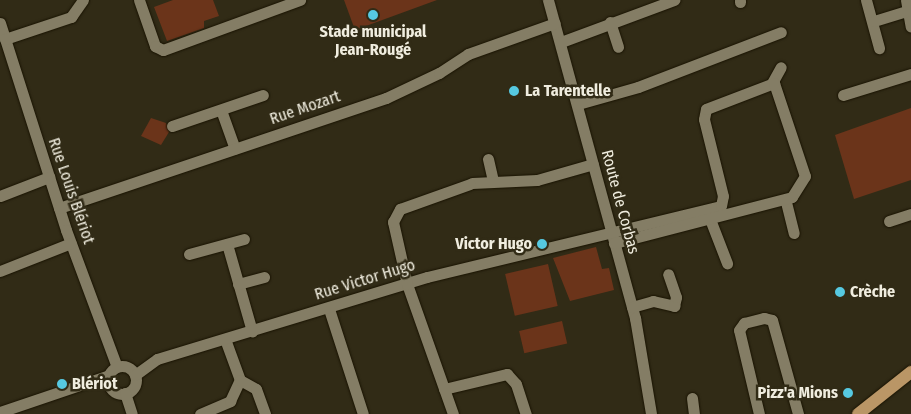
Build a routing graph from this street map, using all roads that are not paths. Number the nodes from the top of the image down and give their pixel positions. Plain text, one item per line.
1 (83, 0) edge
2 (139, 0) edge
3 (300, 0) edge
4 (548, 0) edge
5 (674, 0) edge
6 (866, 0) edge
7 (907, 5) edge
8 (874, 21) junction
9 (610, 22) junction
10 (0, 23) edge
11 (555, 23) junction
12 (911, 27) edge
13 (781, 32) dead end
14 (5, 39) junction
15 (561, 42) junction
16 (618, 47) dead end
17 (879, 48) dead end
18 (781, 67) dead end
19 (911, 74) edge
20 (772, 83) junction
21 (263, 95) dead end
22 (843, 95) dead end
23 (578, 104) junction
24 (221, 110) junction
25 (172, 126) dead end
26 (235, 149) junction
27 (488, 159) dead end
28 (593, 164) junction
29 (49, 177) junction
30 (493, 180) junction
31 (0, 196) edge
32 (786, 202) junction
33 (59, 208) junction
34 (911, 214) edge
35 (708, 215) junction
36 (889, 221) dead end
37 (794, 232) dead end
38 (244, 238) dead end
39 (612, 238) junction
40 (71, 243) junction
41 (227, 244) junction
42 (190, 254) dead end
43 (727, 263) dead end
44 (0, 271) edge
45 (668, 274) dead end
46 (264, 277) dead end
47 (238, 284) junction
48 (407, 284) junction
49 (632, 307) junction
50 (329, 309) junction
51 (252, 331) junction
52 (225, 339) junction
53 (911, 372) edge
54 (135, 375) junction
55 (112, 376) junction
56 (240, 380) junction
57 (444, 389) junction
58 (125, 393) junction
59 (692, 398) dead end
60 (0, 412) edge
61 (206, 413) edge
62 (132, 414) edge
63 (265, 414) edge
64 (363, 414) edge
65 (453, 414) edge
66 (526, 414) edge
67 (651, 414) edge
68 (694, 414) edge
69 (759, 414) edge
70 (798, 414) edge
71 (858, 414) edge

1 - 14 street
2 - 3 street
4 - 11 street, Route de Corbas
5 - 9 street
6 - 8 street
7 - 8 street
7 - 12 street
8 - 17 street
9 - 15 street
9 - 16 street
10 - 14 street, Rue Louis Blériot
11 - 15 street, Route de Corbas
11 - 26 street, Rue Mozart
13 - 23 street
14 - 29 street, Rue Louis Blériot
15 - 23 street, Route de Corbas
18 - 20 street
19 - 22 street
20 - 32 street
20 - 35 street
21 - 24 street
23 - 28 street, Route de Corbas
24 - 25 street
24 - 26 street
26 - 33 street, Rue Mozart
27 - 30 street
28 - 30 street
28 - 39 street, Route de Corbas
29 - 31 street
29 - 33 street, Rue Louis Blériot
30 - 48 street
32 - 35 street, Rue Victor Hugo
32 - 37 street
33 - 40 street, Rue Louis Blériot
34 - 36 street
35 - 39 street, Rue Victor Hugo
35 - 43 street
38 - 41 street
39 - 48 street, Rue Victor Hugo
39 - 49 street, Route de Corbas
40 - 44 street
40 - 55 street, Rue Louis Blériot
41 - 42 street
41 - 47 street
45 - 49 street
46 - 47 street
47 - 51 street
48 - 50 street, Rue Victor Hugo
48 - 57 street
49 - 67 street, Route de Corbas
50 - 51 street, Rue Victor Hugo
50 - 64 street
51 - 52 street, Rue Victor Hugo
52 - 54 street, Rue Victor Hugo
52 - 56 street
53 - 71 main road
54 - 55 street
54 - 58 street
55 - 58 street
55 - 60 street
56 - 61 street
56 - 63 street
57 - 65 street
57 - 66 street
58 - 62 street
59 - 68 street
69 - 70 street

